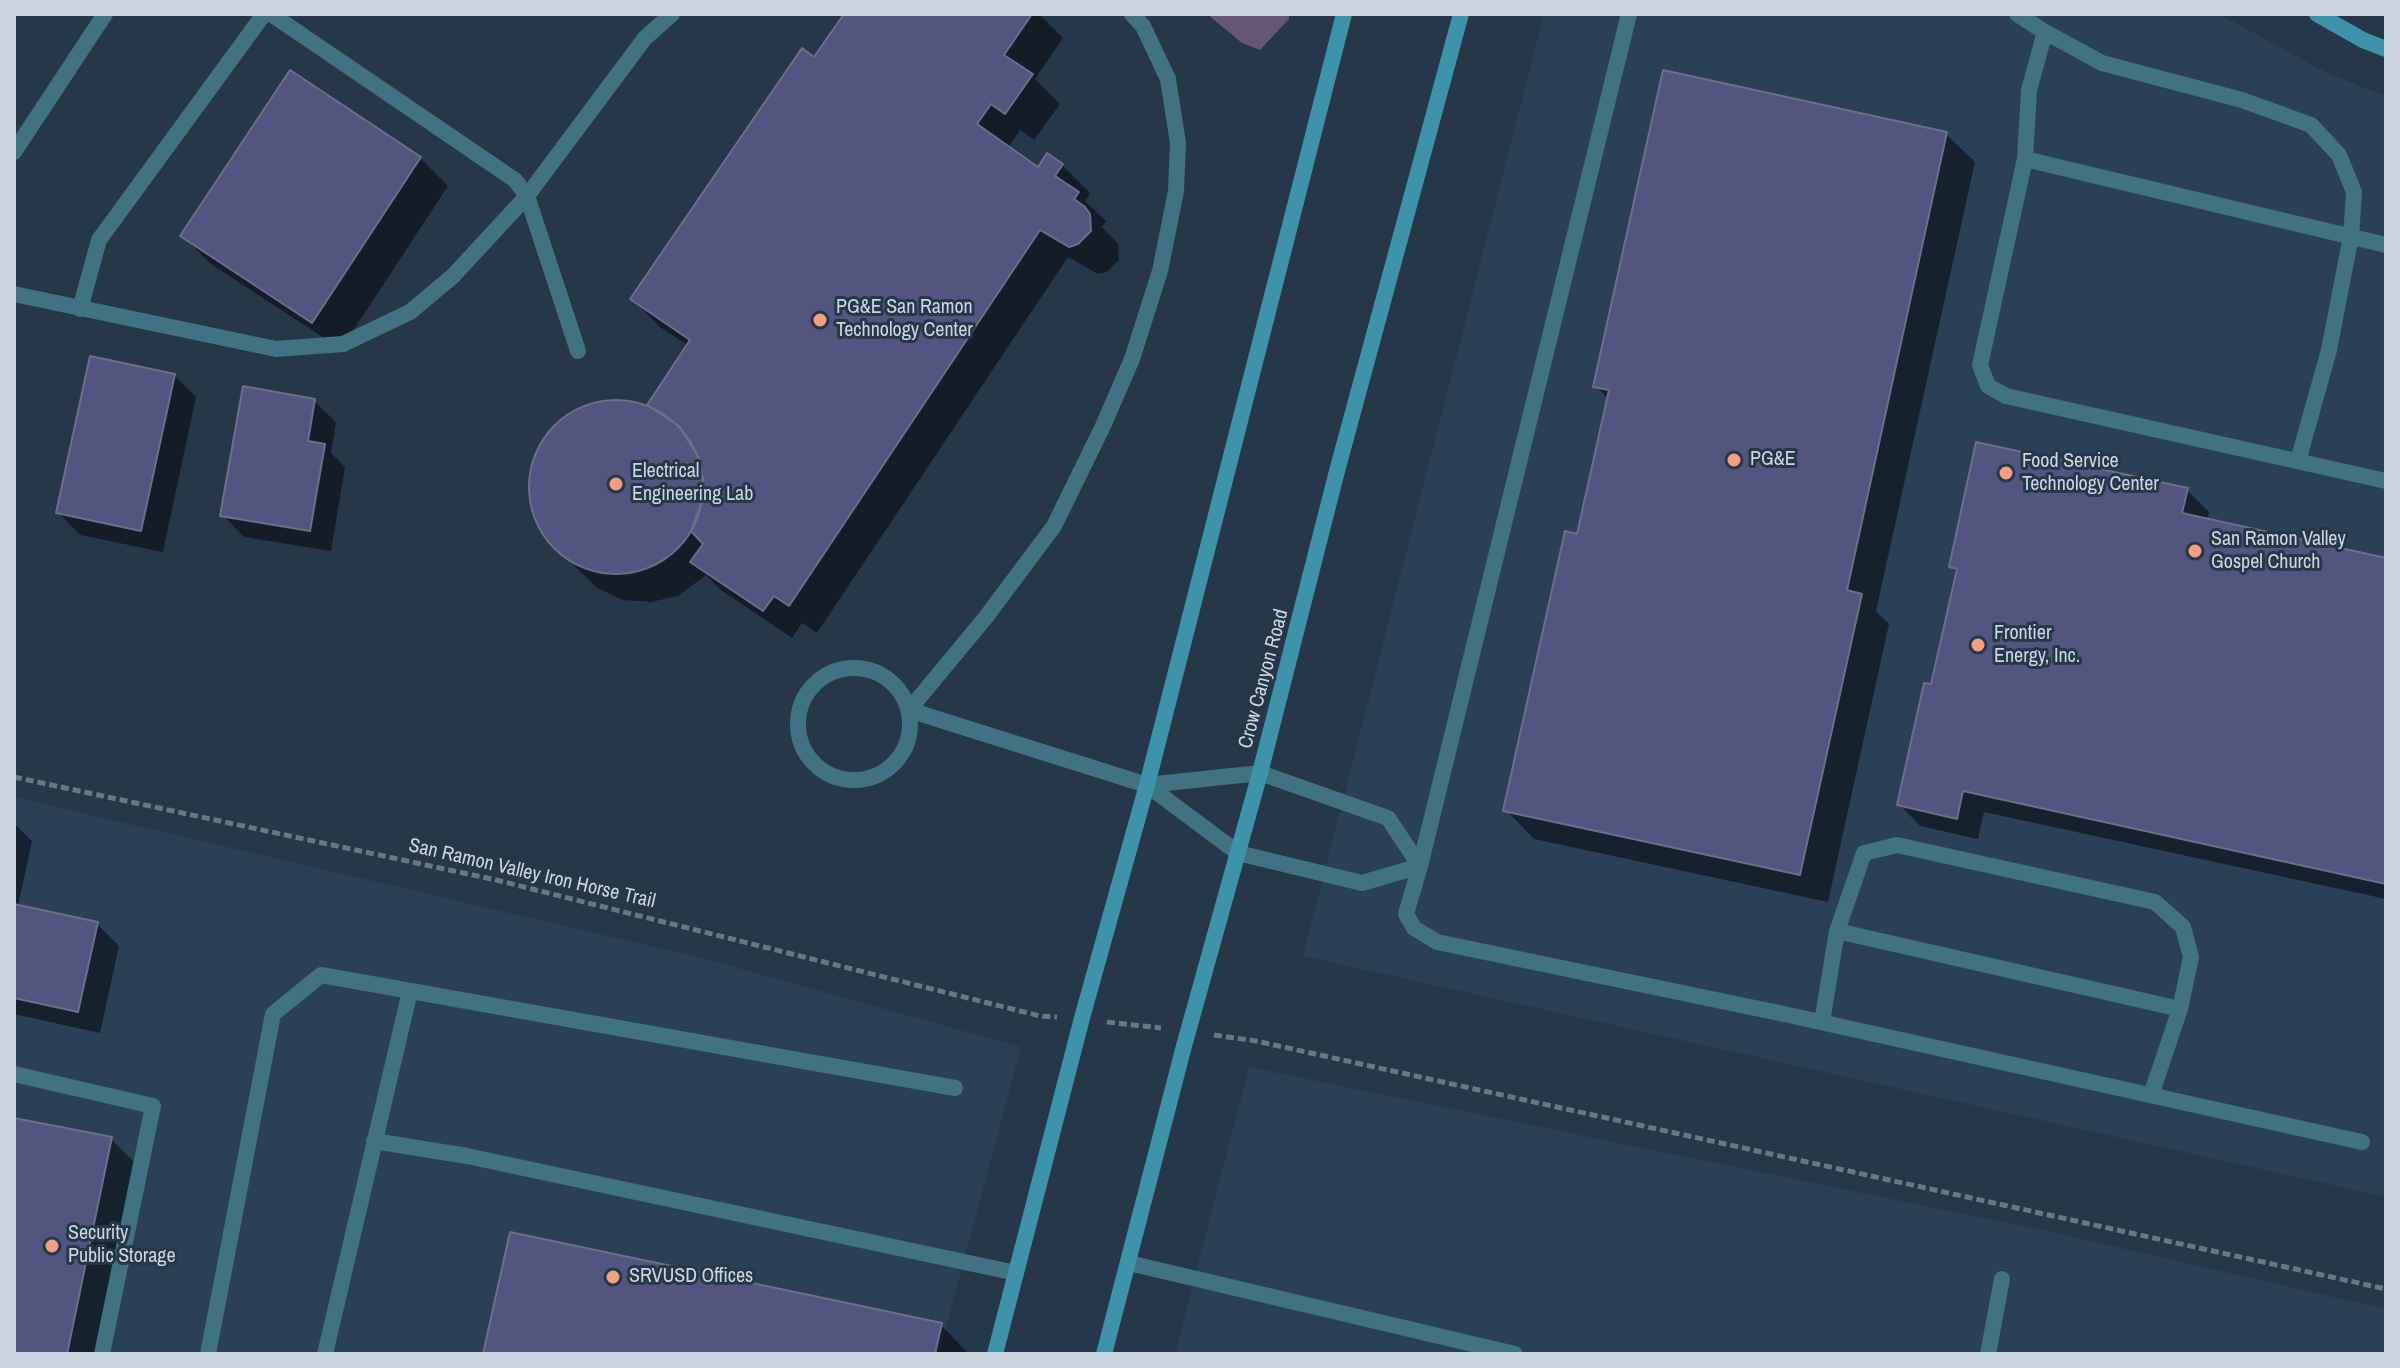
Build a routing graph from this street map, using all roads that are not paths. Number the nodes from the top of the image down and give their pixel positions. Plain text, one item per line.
1 (105, 14) edge
2 (264, 14) edge
3 (271, 14) edge
4 (672, 14) edge
5 (1132, 14) edge
6 (1344, 14) edge
7 (1461, 14) edge
8 (1629, 14) edge
9 (2017, 14) edge
10 (2317, 14) edge
11 (2045, 32) junction
12 (2386, 49) edge
13 (14, 152) edge
14 (2025, 159) junction
15 (527, 196) junction
16 (2351, 236) junction
17 (2386, 245) edge
18 (14, 294) edge
19 (80, 309) junction
20 (578, 351) dead end
21 (2298, 461) junction
22 (2386, 481) edge
23 (909, 710) junction
24 (1260, 773) junction
25 (1147, 785) junction
26 (1238, 853) junction
27 (1420, 866) junction
28 (1837, 931) junction
29 (410, 991) junction
30 (2180, 1009) junction
31 (1822, 1022) junction
32 (14, 1074) edge
33 (955, 1088) dead end
34 (2151, 1095) junction
35 (374, 1141) junction
36 (2362, 1142) dead end
37 (1129, 1263) junction
38 (1016, 1273) junction
39 (2002, 1279) dead end
40 (102, 1354) edge
41 (208, 1354) edge
42 (325, 1354) edge
43 (995, 1354) edge
44 (1104, 1354) edge
45 (1515, 1354) edge
46 (1988, 1354) edge

1 - 13 lane
2 - 19 lane
3 - 15 lane
4 - 15 lane
5 - 23 lane
6 - 25 main road
7 - 24 main road, Crow Canyon Road
8 - 27 lane
9 - 11 lane
10 - 12 main road
11 - 14 lane
11 - 16 lane
14 - 16 lane
14 - 21 lane
15 - 19 lane
15 - 20 lane
16 - 17 lane
16 - 21 lane
18 - 19 lane
21 - 22 lane
23 - 23 lane
23 - 25 lane
24 - 25 lane
24 - 26 main road, Crow Canyon Road
24 - 27 lane
25 - 26 lane
25 - 38 main road
26 - 27 lane
26 - 37 main road, Crow Canyon Road
27 - 31 lane
28 - 30 lane
28 - 30 lane
28 - 31 lane
29 - 33 lane
29 - 35 lane
29 - 41 lane
30 - 34 lane
31 - 34 lane
32 - 40 lane
34 - 36 lane
35 - 38 lane
35 - 42 lane
37 - 44 main road, Crow Canyon Road
37 - 45 lane
38 - 43 main road
39 - 46 lane

